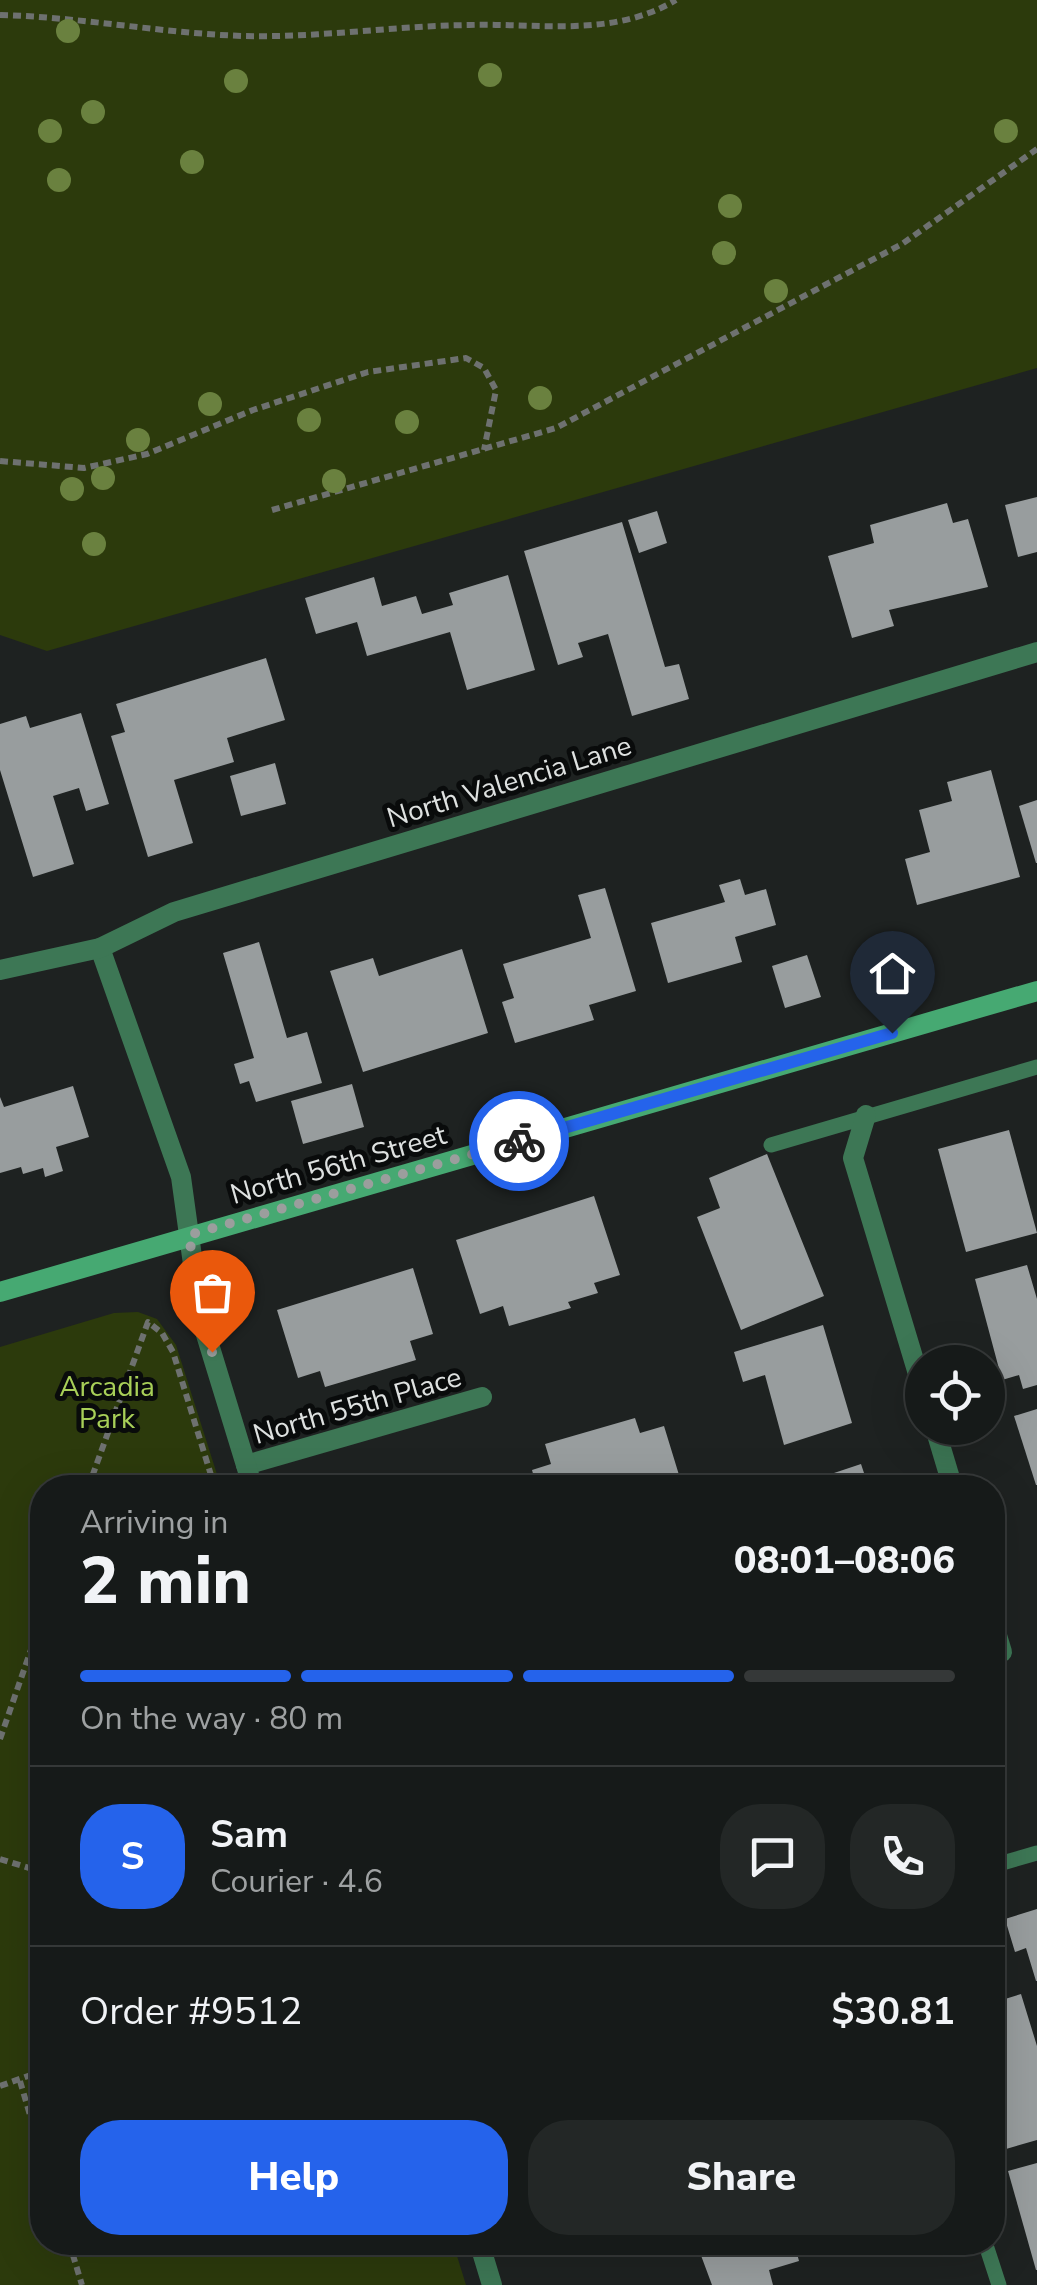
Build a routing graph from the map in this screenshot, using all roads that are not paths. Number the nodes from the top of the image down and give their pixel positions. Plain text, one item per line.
1 (1037, 652) edge
2 (100, 948) junction
3 (0, 970) edge
4 (1037, 991) edge
5 (1037, 1067) edge
6 (866, 1115) junction
7 (771, 1144) dead end
8 (189, 1235) junction
9 (0, 1292) edge
10 (910, 1345) edge
11 (482, 1397) dead end
12 (940, 1445) edge
13 (246, 1465) junction
14 (249, 1475) edge
15 (949, 1475) edge
16 (1037, 1853) edge
17 (1005, 1862) edge
18 (483, 2255) edge
19 (989, 2255) edge
20 (492, 2285) edge
21 (999, 2285) edge

1 - 2 street, North Valencia Lane
2 - 3 street, North Valencia Lane
2 - 8 street
4 - 8 main road, North 56th Street
5 - 6 lane
6 - 7 lane
6 - 10 street
8 - 9 main road, North 56th Street
8 - 13 street
11 - 13 street, North 55th Place
12 - 15 street
13 - 14 street
16 - 17 lane
18 - 20 street
19 - 21 lane

